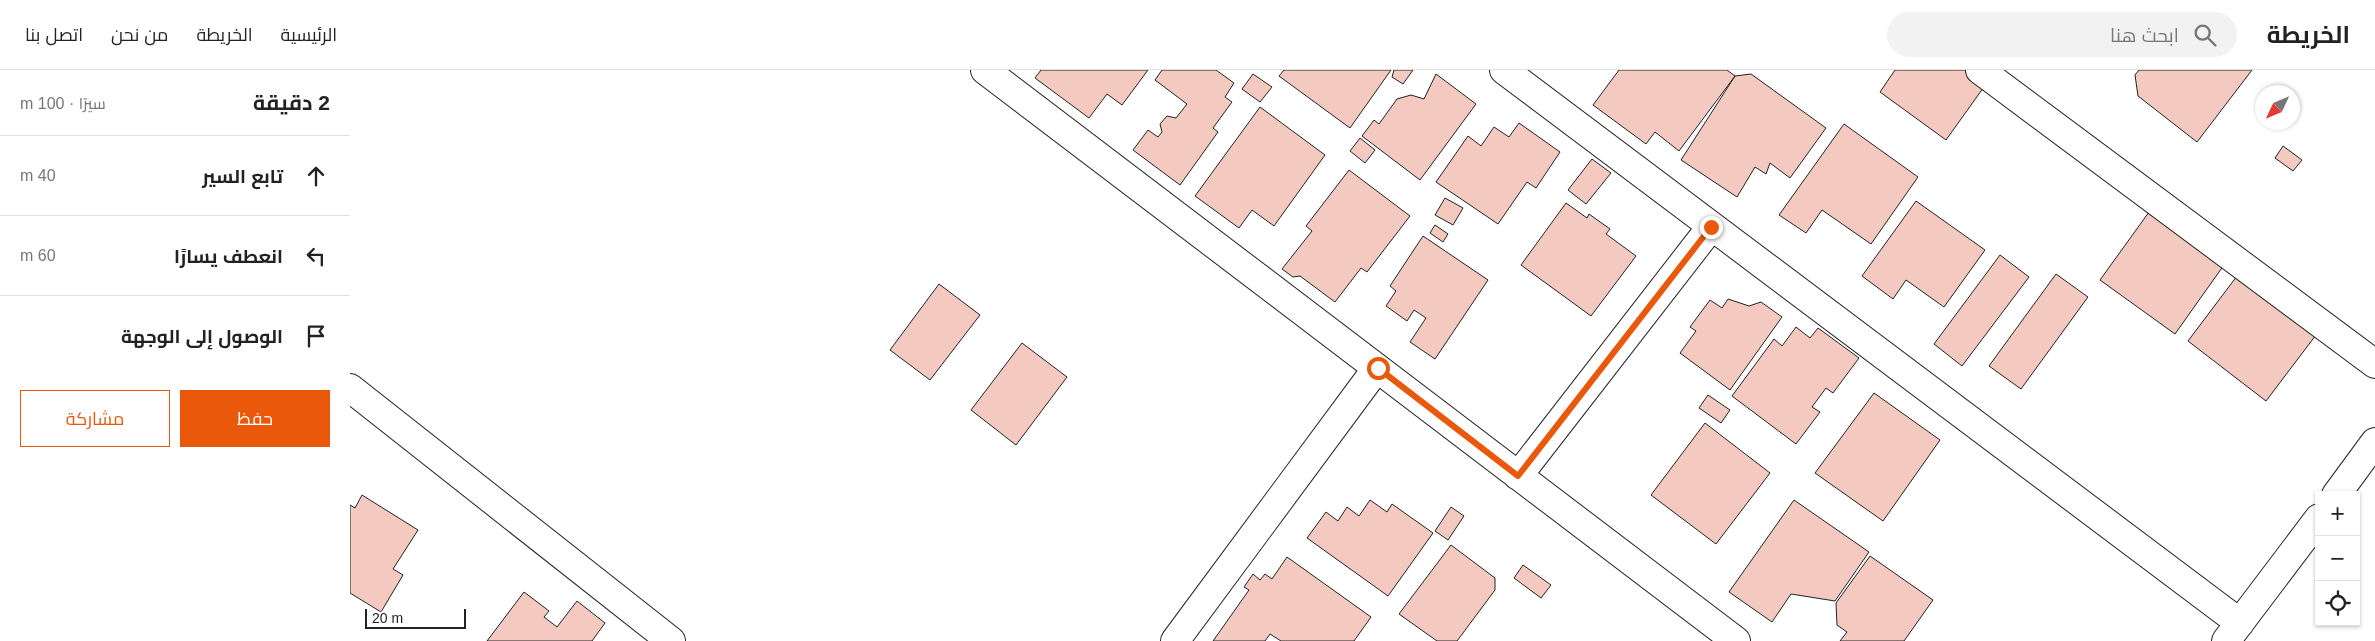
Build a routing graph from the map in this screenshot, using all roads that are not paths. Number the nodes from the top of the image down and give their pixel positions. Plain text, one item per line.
1 (985, 70) edge
2 (1504, 70) edge
3 (1980, 70) edge
4 (1711, 227) junction
5 (2375, 364) edge
6 (1378, 368) junction
7 (350, 388) edge
8 (2375, 442) edge
9 (1518, 476) junction
10 (2339, 491) edge
11 (2315, 523) edge
12 (2233, 632) edge
13 (671, 641) edge
14 (1175, 641) edge
15 (1736, 641) edge

1 - 6 street
2 - 4 street
3 - 5 street
4 - 9 street
4 - 12 street
6 - 9 street
6 - 14 street
7 - 13 street
8 - 10 street
9 - 15 street
11 - 12 street

